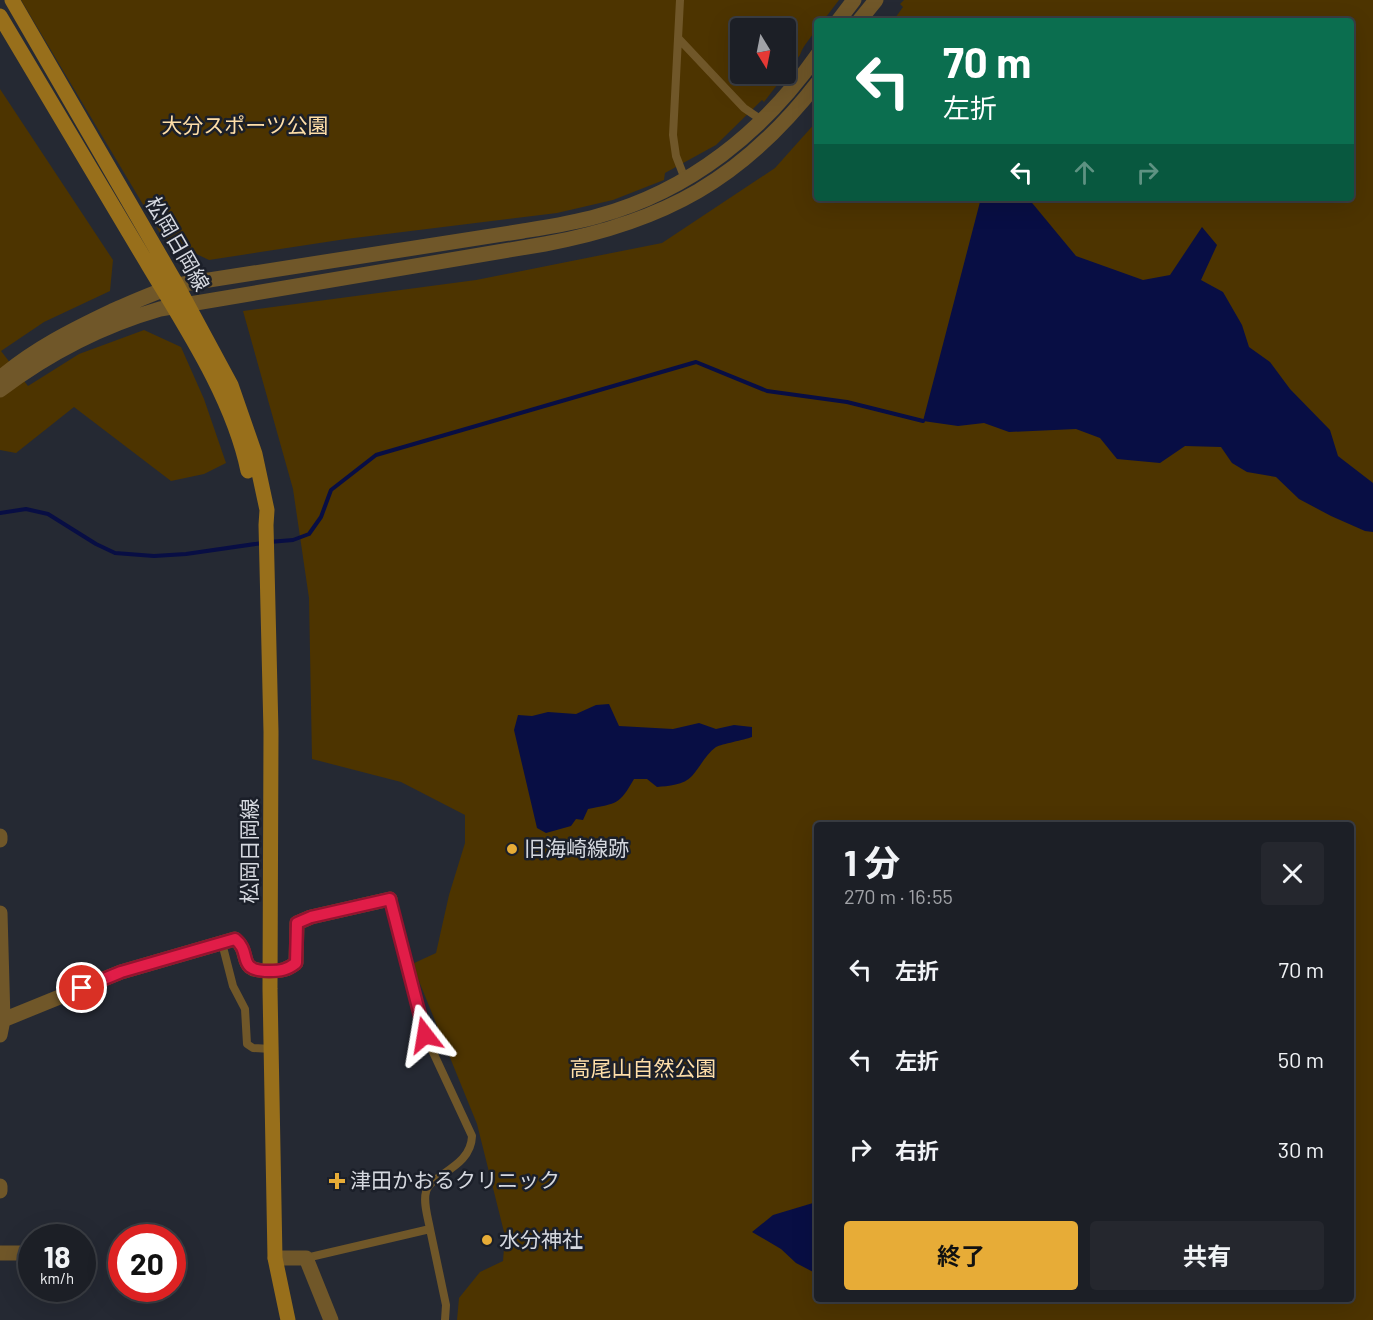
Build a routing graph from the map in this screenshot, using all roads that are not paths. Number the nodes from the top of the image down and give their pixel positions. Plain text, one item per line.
1 (12, 0) edge
2 (680, 0) edge
3 (854, 0) edge
4 (876, 0) edge
5 (0, 16) edge
6 (840, 18) edge
7 (861, 18) edge
8 (679, 39) junction
9 (814, 60) edge
10 (814, 87) edge
11 (763, 121) junction
12 (685, 179) junction
13 (170, 287) junction
14 (180, 305) junction
15 (18, 370) junction
16 (0, 378) edge
17 (0, 390) edge
18 (390, 899) joint
19 (0, 913) edge
20 (222, 942) junction
21 (270, 971) junction
22 (2, 1028) edge
23 (271, 1049) junction
24 (0, 1186) edge
25 (0, 1191) edge
26 (430, 1229) junction
27 (0, 1253) edge
28 (18, 1253) edge
29 (275, 1258) junction
30 (306, 1258) junction
31 (288, 1320) edge
32 (331, 1320) edge
33 (445, 1320) edge

1 - 13 main road, 松岡日岡線
2 - 8 lane
3 - 6 street
4 - 7 street
5 - 13 main road, 松岡日岡線
8 - 11 lane
8 - 12 lane
9 - 11 street
10 - 14 street
11 - 12 street
12 - 13 street
13 - 14 main road, 松岡日岡線
13 - 15 street
14 - 15 street
14 - 21 main road, 松岡日岡線
15 - 16 street
15 - 17 street
18 - 21 street
18 - 26 lane
19 - 22 street
20 - 21 street
20 - 22 street
20 - 23 lane
21 - 23 main road, 松岡日岡線
23 - 29 main road, 松岡日岡線
24 - 25 street
26 - 30 lane
26 - 33 lane
27 - 28 street
29 - 30 street
29 - 31 main road, 松岡日岡線
30 - 32 street

